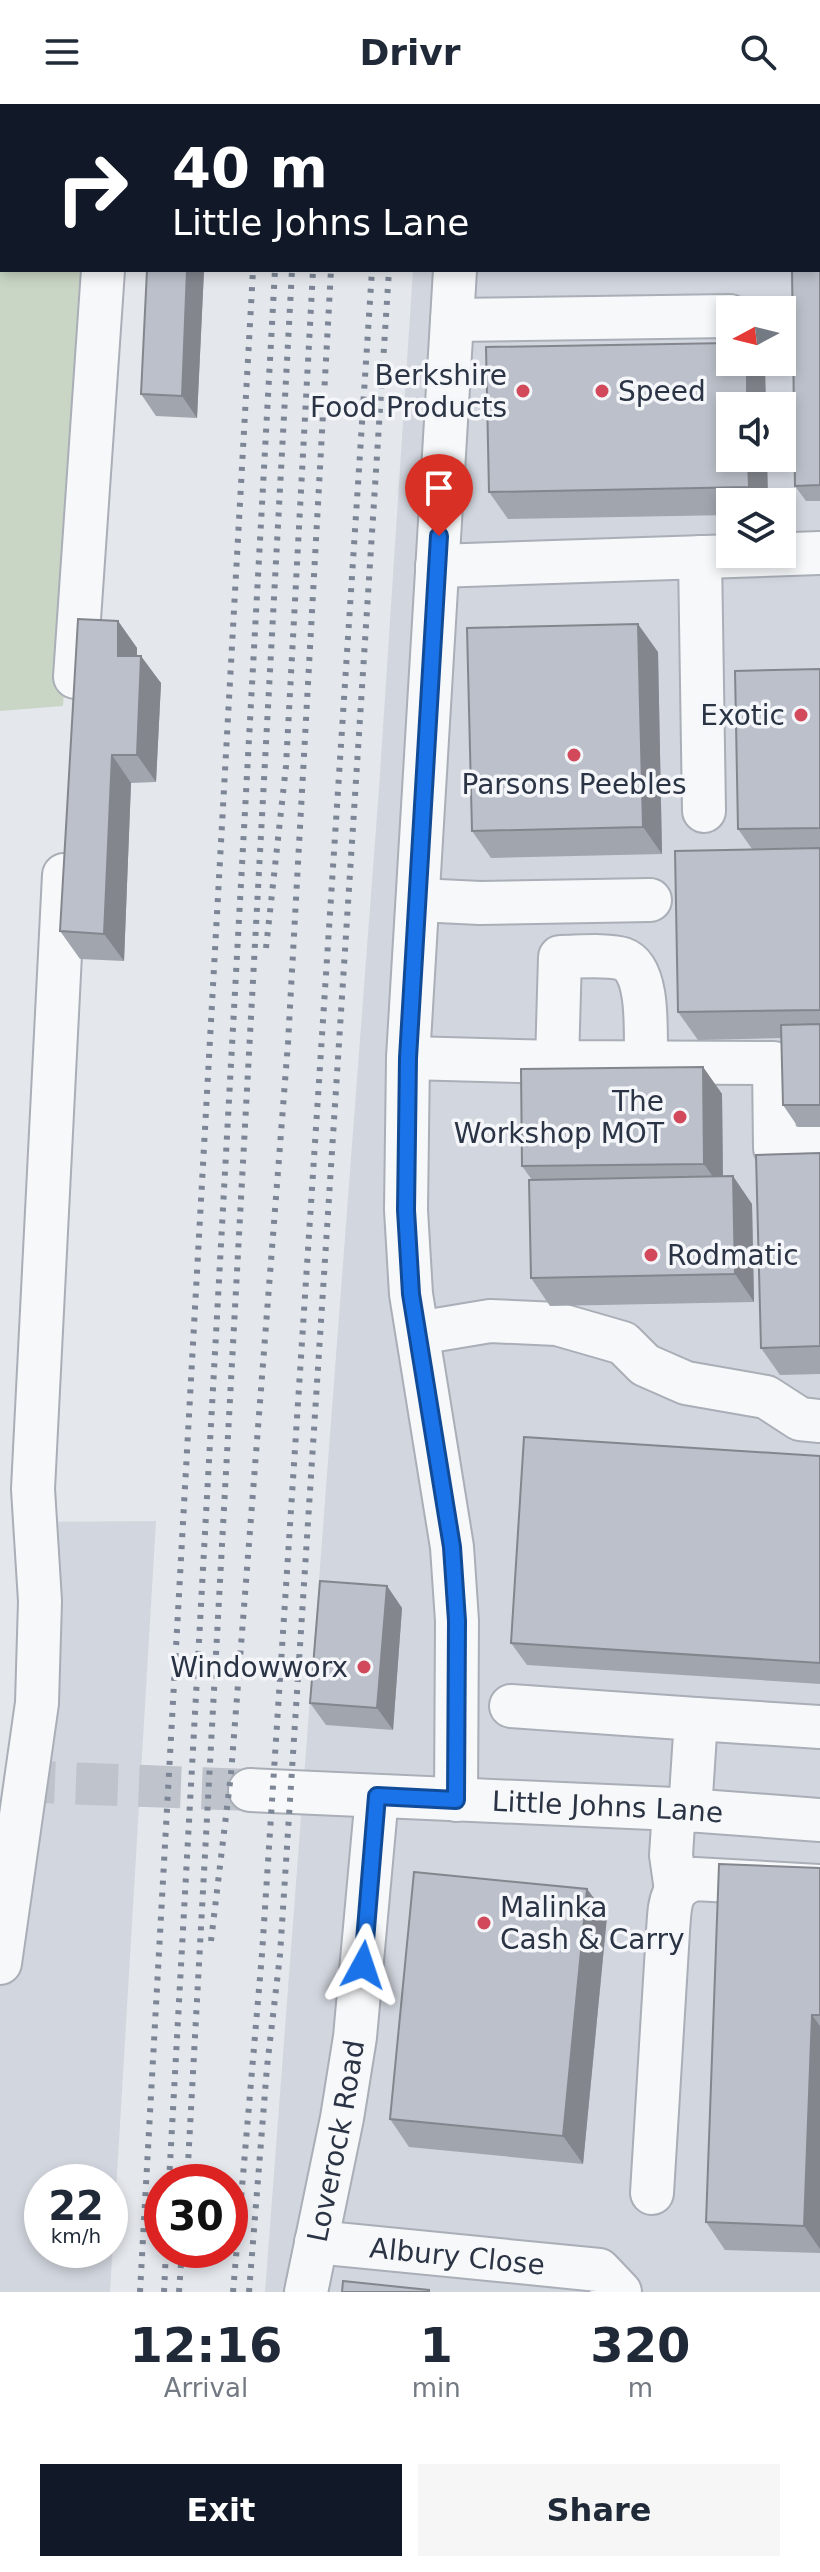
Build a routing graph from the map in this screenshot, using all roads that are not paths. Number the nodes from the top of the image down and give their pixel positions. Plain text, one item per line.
1 (103, 272) edge
2 (455, 272) edge
3 (716, 316) edge
4 (452, 320) junction
5 (820, 553) edge
6 (700, 557) junction
7 (437, 566) junction
8 (72, 716) edge
9 (704, 811) dead end
10 (66, 843) edge
11 (418, 900) junction
12 (650, 900) dead end
13 (408, 1058) junction
14 (646, 1061) junction
15 (557, 1062) junction
16 (820, 1147) edge
17 (418, 1333) junction
18 (820, 1421) edge
19 (511, 1706) dead end
20 (696, 1719) junction
21 (820, 1727) edge
22 (250, 1790) tunnel mouth
23 (377, 1796) junction
24 (456, 1800) junction
25 (682, 1810) junction
26 (820, 1820) edge
27 (820, 1886) edge
28 (676, 1890) junction
29 (0, 1963) edge
30 (652, 2193) dead end
31 (316, 2242) junction
32 (502, 2275) edge
33 (610, 2281) edge
34 (306, 2292) edge

1 - 8 street
2 - 4 street
3 - 4 street
4 - 7 street
5 - 6 street
6 - 7 street
6 - 9 street
7 - 11 street
10 - 29 street
11 - 12 street
11 - 13 street
13 - 15 street
13 - 17 street
14 - 15 street
14 - 15 street
14 - 16 street
17 - 18 street
17 - 24 street
19 - 20 street
20 - 21 street
20 - 25 street
22 - 23 street, Little Johns Lane
23 - 24 street, Little Johns Lane
23 - 31 street, Loverock Road
24 - 25 street, Little Johns Lane
25 - 26 street, Little Johns Lane
25 - 28 street
27 - 28 street
28 - 30 street
31 - 32 street, Albury Close
31 - 34 street, Loverock Road
32 - 33 street, Albury Close

